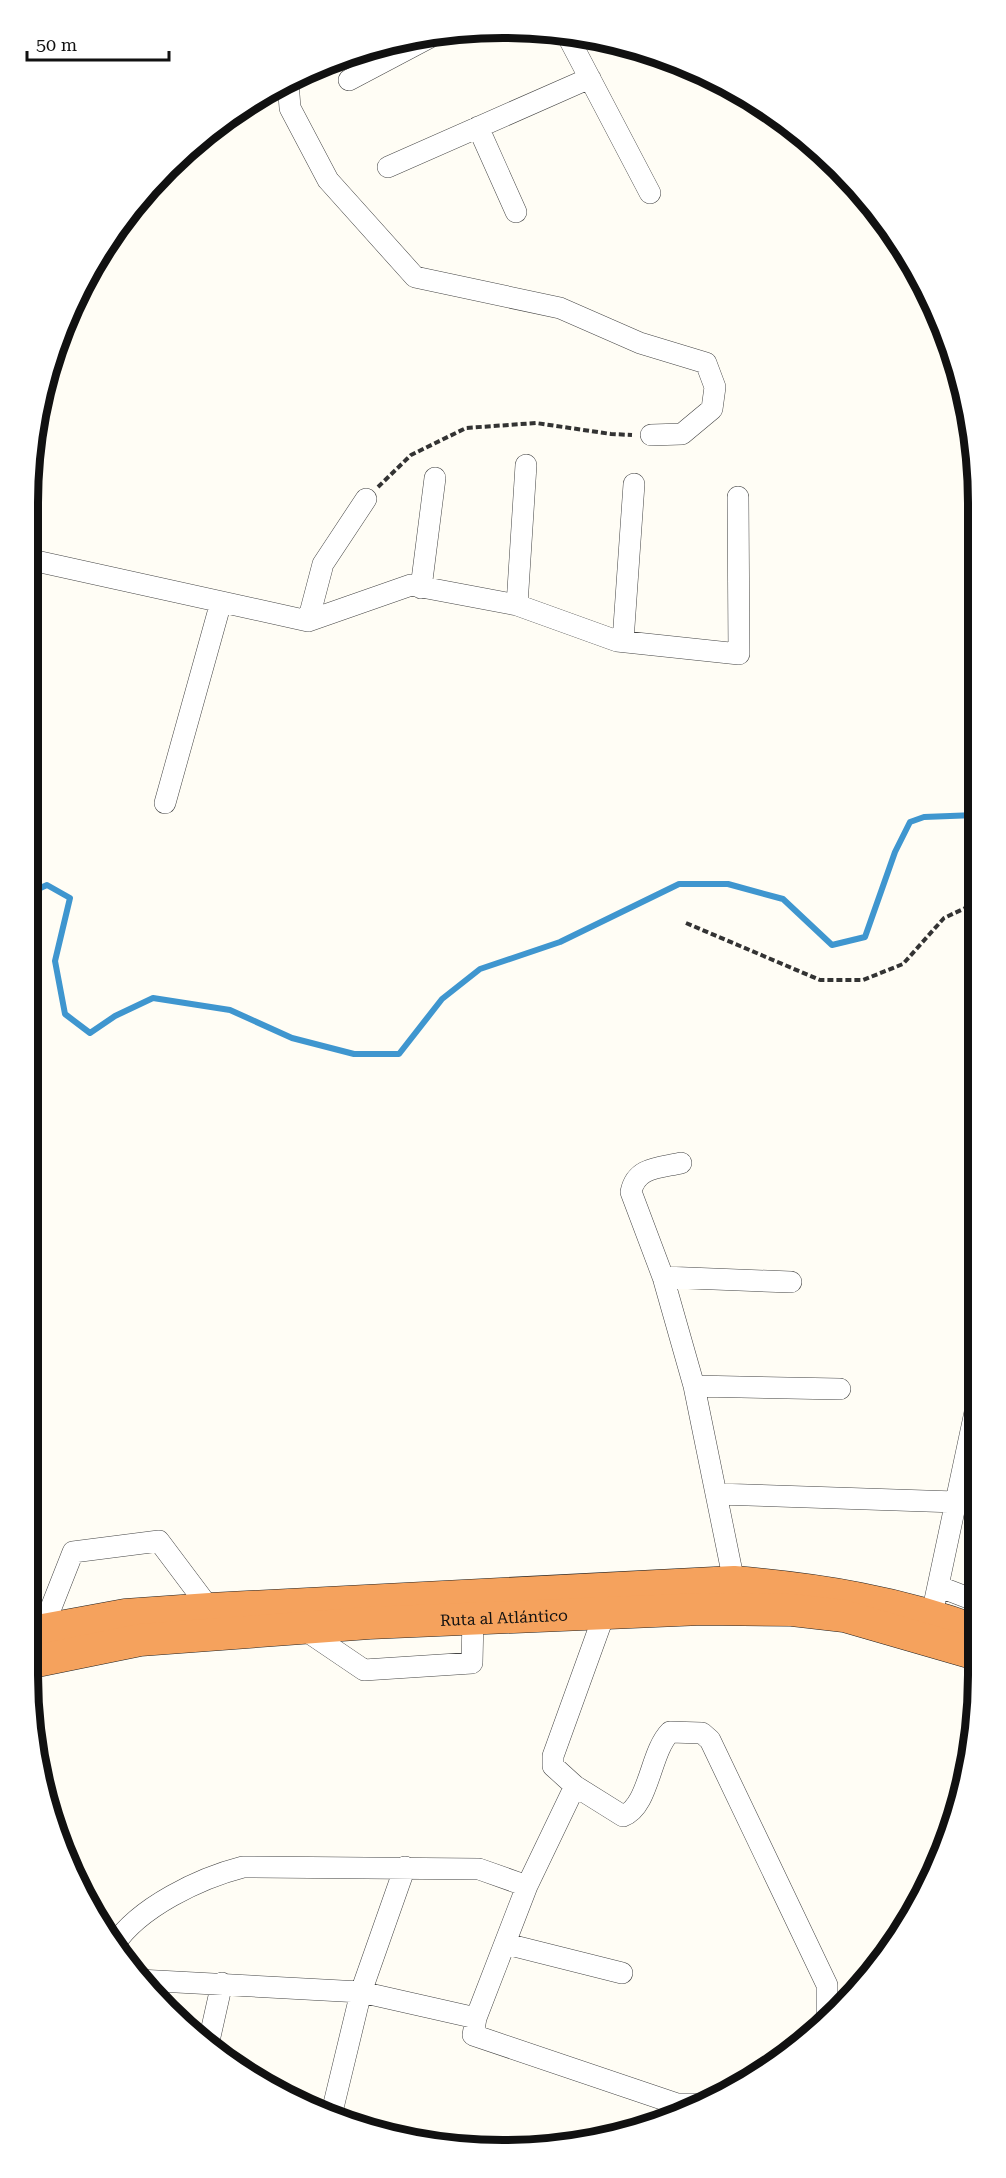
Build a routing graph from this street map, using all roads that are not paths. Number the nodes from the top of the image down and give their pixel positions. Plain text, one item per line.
1 (571, 42) edge
2 (414, 46) edge
3 (590, 78) junction
4 (349, 80) dead end
5 (289, 90) edge
6 (478, 127) junction
7 (388, 167) dead end
8 (650, 193) dead end
9 (516, 212) dead end
10 (651, 435) road end
11 (526, 465) dead end
12 (435, 478) dead end
13 (634, 484) dead end
14 (738, 498) dead end
15 (366, 499) road end
16 (38, 562) edge
17 (421, 588) junction
18 (221, 602) junction
19 (517, 605) junction
20 (308, 621) junction
21 (623, 642) junction
22 (165, 803) dead end
23 (681, 1163) dead end
24 (663, 1277) junction
25 (791, 1282) dead end
26 (694, 1386) junction
27 (840, 1389) dead end
28 (968, 1445) edge
29 (716, 1494) junction
30 (956, 1502) junction
31 (968, 1504) edge
32 (734, 1582) junction
33 (936, 1600) junction
34 (968, 1601) edge
35 (210, 1609) junction
36 (605, 1612) junction
37 (473, 1618) junction
38 (38, 1624) edge
39 (968, 1624) edge
40 (302, 1628) junction
41 (38, 1630) edge
42 (968, 1652) edge
43 (38, 1661) edge
44 (575, 1786) junction
45 (405, 1867) junction
46 (527, 1886) junction
47 (119, 1938) edge
48 (506, 1944) junction
49 (622, 1973) dead end
50 (152, 1980) edge
51 (222, 1983) junction
52 (827, 1985) junction
53 (361, 1992) junction
54 (838, 1998) edge
55 (826, 2010) edge
56 (476, 2018) junction
57 (210, 2036) edge
58 (683, 2104) edge
59 (333, 2108) edge

1 - 3 street
2 - 4 street
3 - 6 street
3 - 8 street
5 - 10 street
6 - 7 street
6 - 9 street
11 - 19 street
12 - 17 street
13 - 21 street
14 - 21 street
15 - 20 street
16 - 18 street
17 - 19 street
17 - 20 street
18 - 20 street
18 - 22 street
19 - 21 street
23 - 24 street
24 - 25 street
24 - 26 street
26 - 27 street
26 - 29 street
28 - 30 street
29 - 30 street
29 - 32 street
30 - 31 street
30 - 33 street
32 - 33 highway, Ruta al Atlántico
32 - 35 highway, Ruta al Atlántico
33 - 34 street
33 - 39 highway, Ruta al Atlántico
35 - 38 street
35 - 41 highway, Ruta al Atlántico
36 - 37 highway, Ruta al Atlántico
36 - 42 highway, Ruta al Atlántico
36 - 44 street
37 - 40 highway, Ruta al Atlántico
37 - 40 street
40 - 43 highway, Ruta al Atlántico
44 - 46 street
44 - 52 street
45 - 46 street
45 - 47 street
45 - 53 street
46 - 48 street
48 - 49 street
48 - 56 street
50 - 51 street
51 - 53 street
51 - 57 street
52 - 54 street
52 - 55 street
53 - 56 street
53 - 59 street
56 - 58 street

